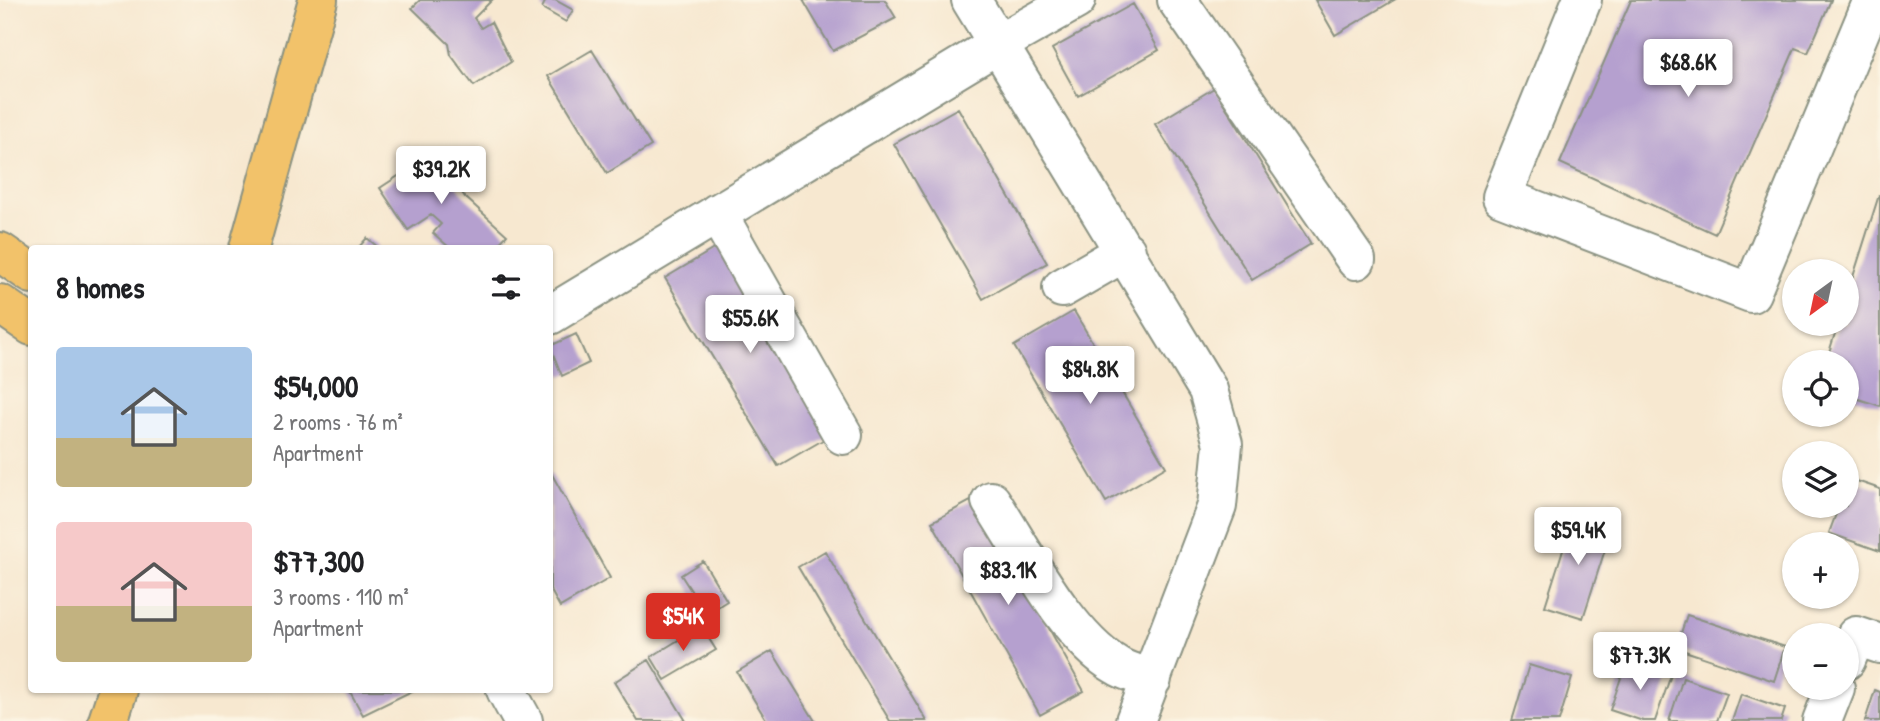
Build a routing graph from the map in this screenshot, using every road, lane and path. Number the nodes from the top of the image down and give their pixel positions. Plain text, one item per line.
1 (318, 0) edge
2 (971, 0) edge
3 (1076, 0) edge
4 (1177, 0) edge
5 (1583, 0) edge
6 (1873, 0) edge
7 (998, 44) junction
8 (717, 213) junction
9 (250, 245) edge
10 (1126, 251) junction
11 (0, 252) edge
12 (1356, 260) dead end
13 (28, 271) edge
14 (1062, 288) dead end
15 (0, 304) edge
16 (553, 313) edge
17 (28, 323) edge
18 (844, 435) dead end
19 (991, 501) dead end
20 (1859, 637) edge
21 (1880, 644) edge
22 (1152, 679) junction
23 (117, 693) edge
24 (508, 693) edge
25 (1830, 700) edge
26 (108, 721) edge
27 (523, 721) edge
28 (1135, 721) edge
29 (1822, 721) edge

1 - 9 main road
2 - 7 lane
3 - 7 lane
4 - 12 lane
5 - 6 lane
7 - 8 lane
7 - 10 lane
8 - 16 lane
8 - 18 lane
10 - 14 lane
10 - 22 lane
11 - 13 main road
15 - 17 main road
19 - 22 lane
20 - 21 lane
22 - 28 lane
23 - 26 main road
24 - 27 lane
25 - 29 lane

